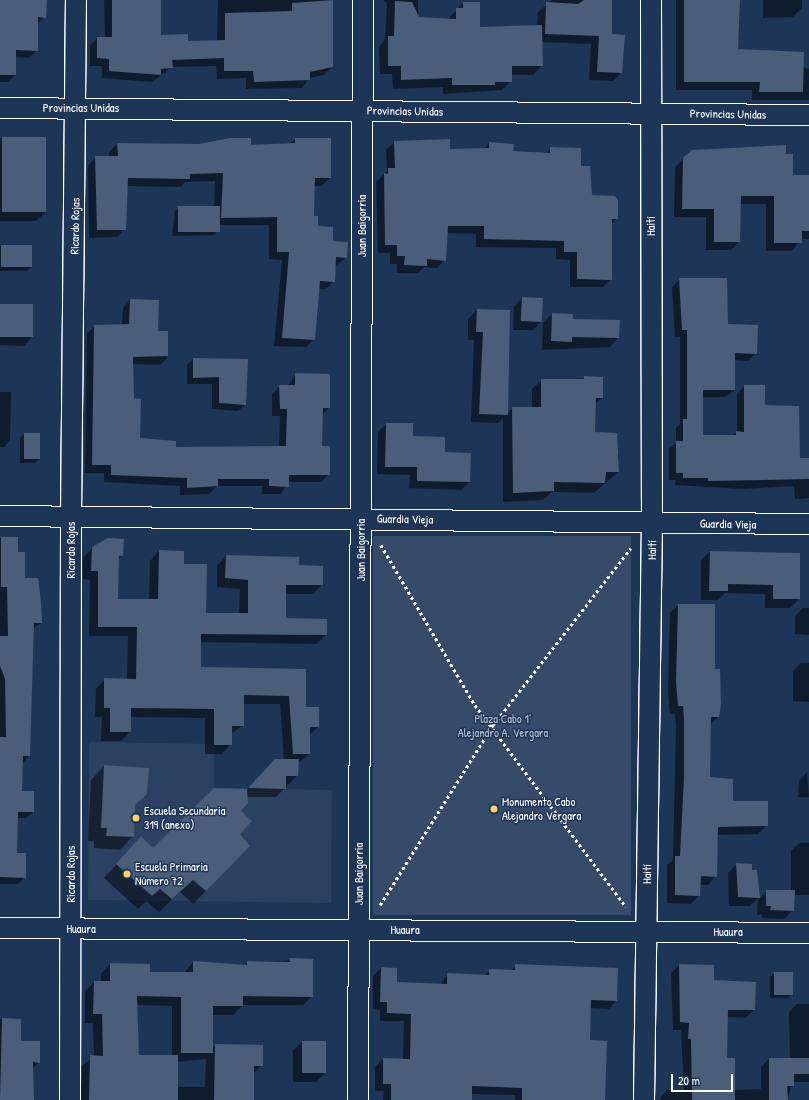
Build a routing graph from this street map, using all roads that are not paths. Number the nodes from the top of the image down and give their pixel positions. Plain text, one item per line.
1 (76, 0) edge
2 (363, 0) edge
3 (651, 0) edge
4 (0, 108) edge
5 (77, 108) junction
6 (363, 110) junction
7 (650, 114) junction
8 (809, 115) edge
9 (0, 516) edge
10 (70, 517) junction
11 (361, 518) junction
12 (652, 523) junction
13 (809, 524) edge
14 (0, 928) edge
15 (71, 928) junction
16 (359, 930) junction
17 (646, 932) junction
18 (809, 933) edge
19 (70, 1100) edge
20 (358, 1100) edge
21 (644, 1100) edge

1 - 5 street, Ricardo Rojas
2 - 6 street, Juan Baigorria
3 - 7 street, Haití
4 - 5 street, Provincias Unidas
5 - 6 street, Provincias Unidas
5 - 10 street, Ricardo Rojas
6 - 7 street, Provincias Unidas
6 - 11 street, Juan Baigorria
7 - 8 street, Provincias Unidas
7 - 12 street, Haití
9 - 10 street, Guardia Vieja
10 - 11 street, Guardia Vieja
10 - 15 street, Ricardo Rojas
11 - 12 street, Guardia Vieja
11 - 16 street, Juan Baigorria
12 - 13 street, Guardia Vieja
12 - 17 street, Haití
14 - 15 street, Huaura
15 - 16 street, Huaura
15 - 19 street, Ricardo Rojas
16 - 17 street, Huaura
16 - 20 street, Juan Baigorria
17 - 18 street, Huaura
17 - 21 street, Haití

